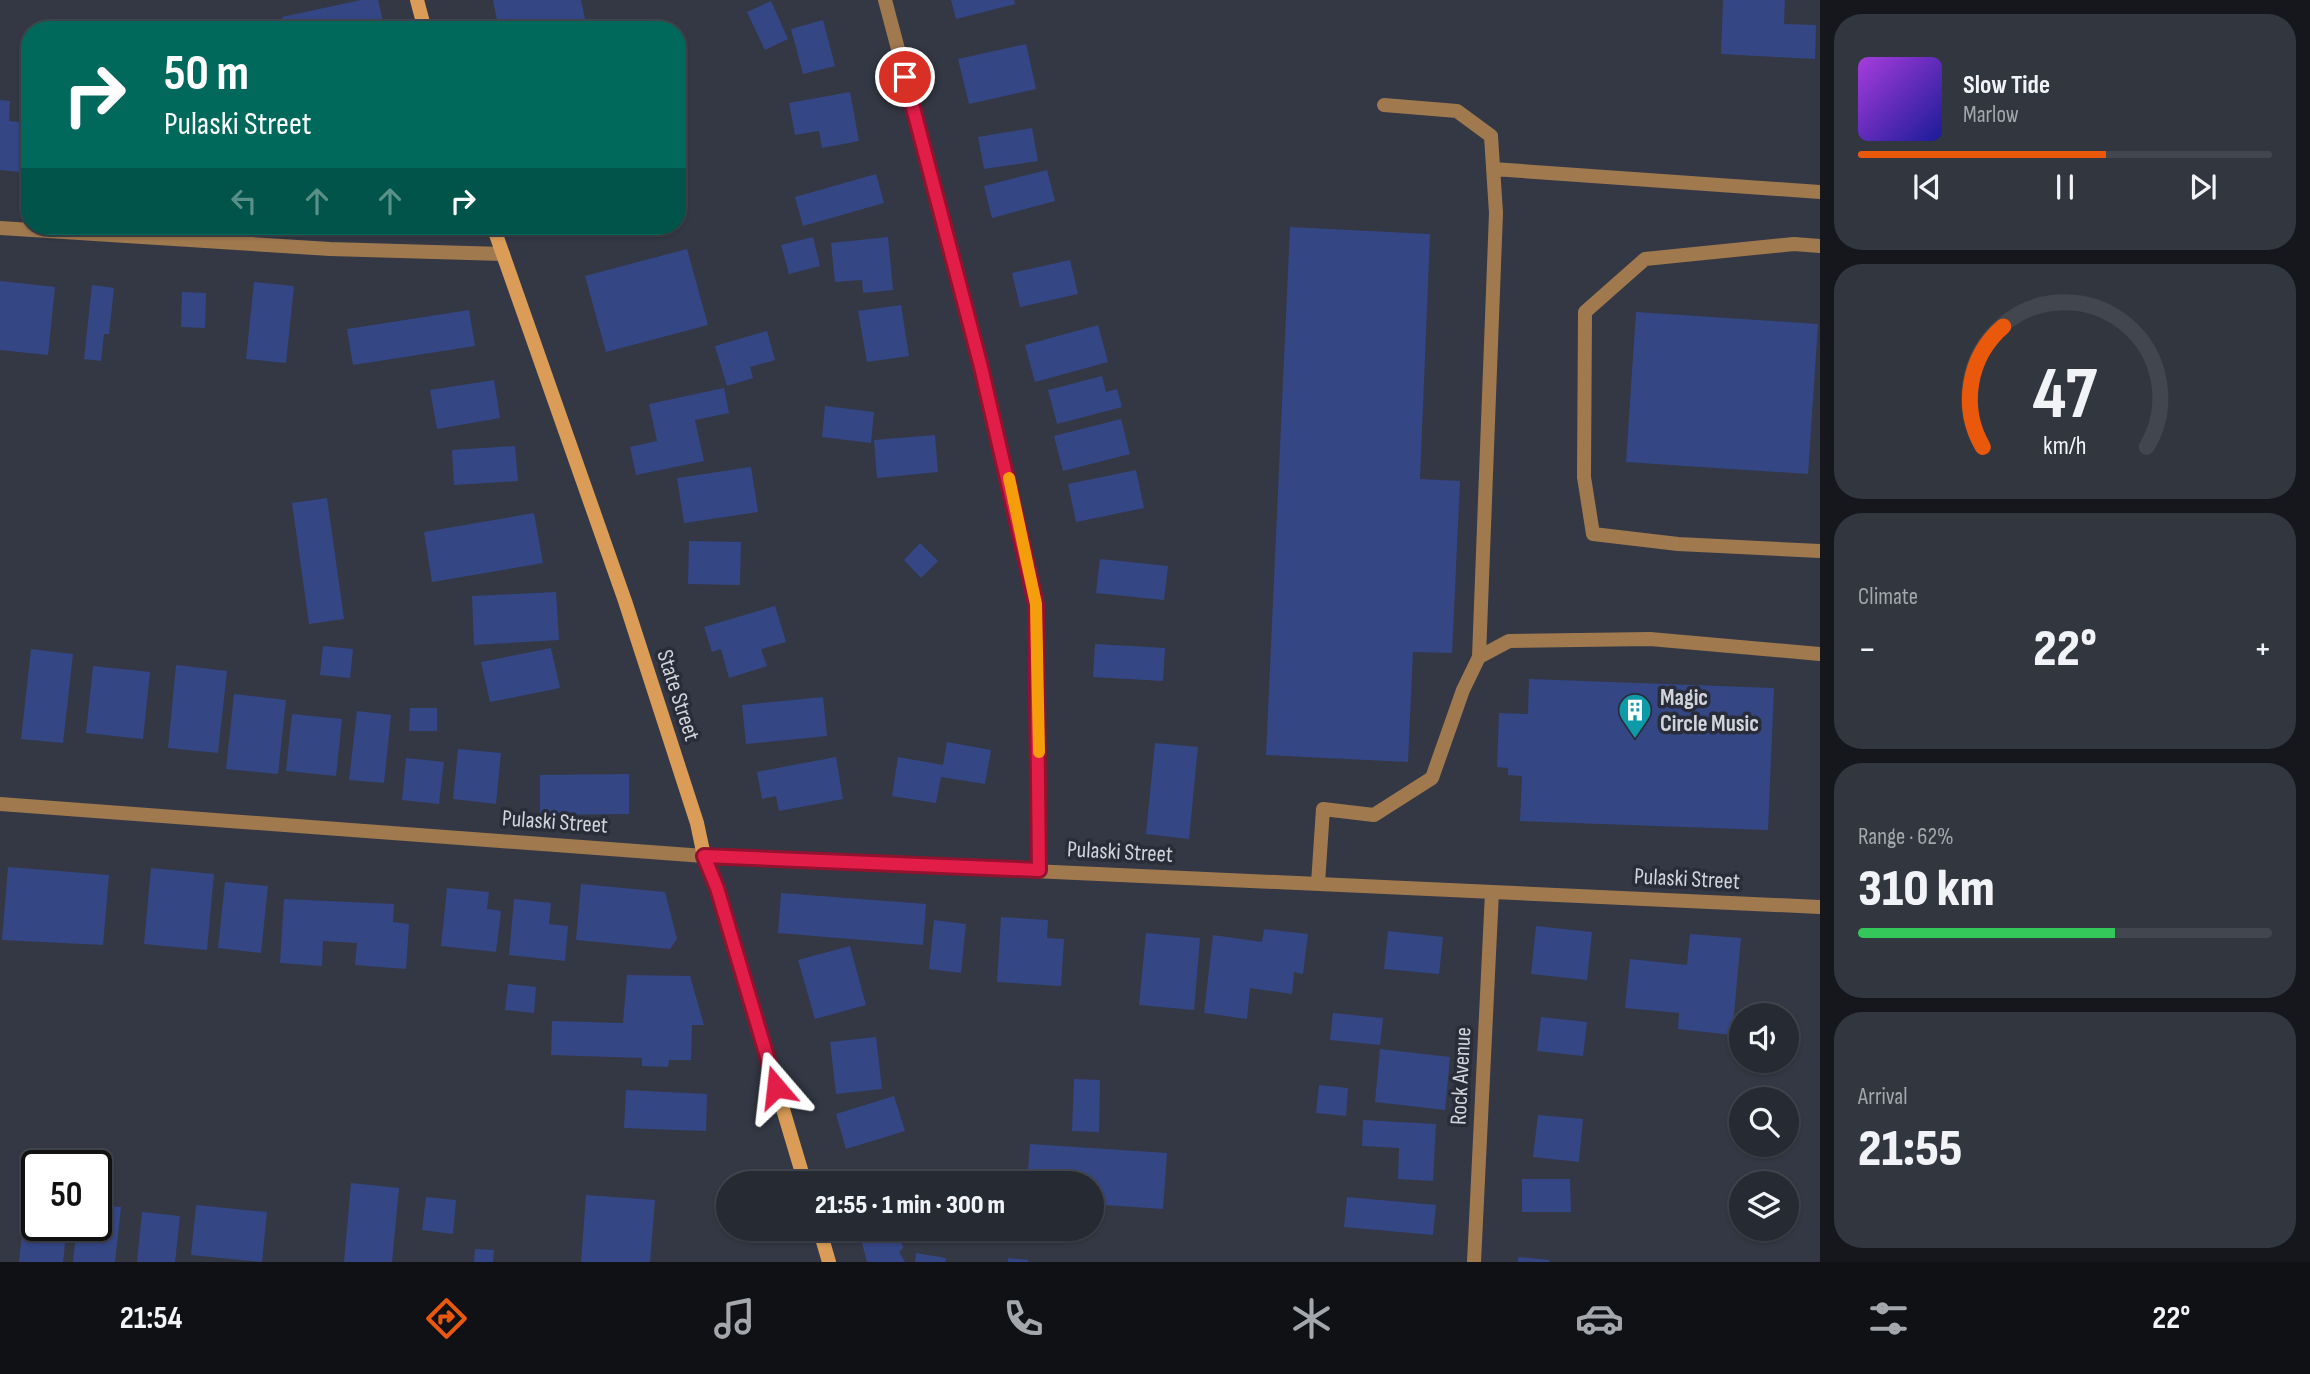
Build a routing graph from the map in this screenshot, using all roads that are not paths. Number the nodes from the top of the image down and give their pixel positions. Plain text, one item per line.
1 (417, 0) edge
2 (885, 0) edge
3 (423, 21) edge
4 (1384, 105) dead end
5 (1493, 169) junction
6 (1820, 192) edge
7 (0, 228) edge
8 (21, 229) edge
9 (110, 235) edge
10 (496, 235) edge
11 (1820, 246) edge
12 (503, 254) junction
13 (1820, 551) edge
14 (1820, 654) edge
15 (1479, 657) junction
16 (0, 804) edge
17 (704, 856) junction
18 (1039, 870) junction
19 (1318, 883) junction
20 (1492, 892) junction
21 (1820, 907) edge
22 (801, 1171) edge
23 (823, 1241) edge
24 (829, 1262) edge
25 (1474, 1262) edge

1 - 3 main road
2 - 18 street
4 - 5 street
5 - 6 street
5 - 15 street
7 - 8 street
9 - 12 street
10 - 12 main road, State Street
11 - 13 street
12 - 17 main road, State Street
14 - 15 street
15 - 19 street
16 - 17 street, Pulaski Street
17 - 18 street, Pulaski Street
17 - 22 main road, State Street
18 - 19 street, Pulaski Street
19 - 20 street, Pulaski Street
20 - 21 street, Pulaski Street
20 - 25 street, Rock Avenue
23 - 24 main road

